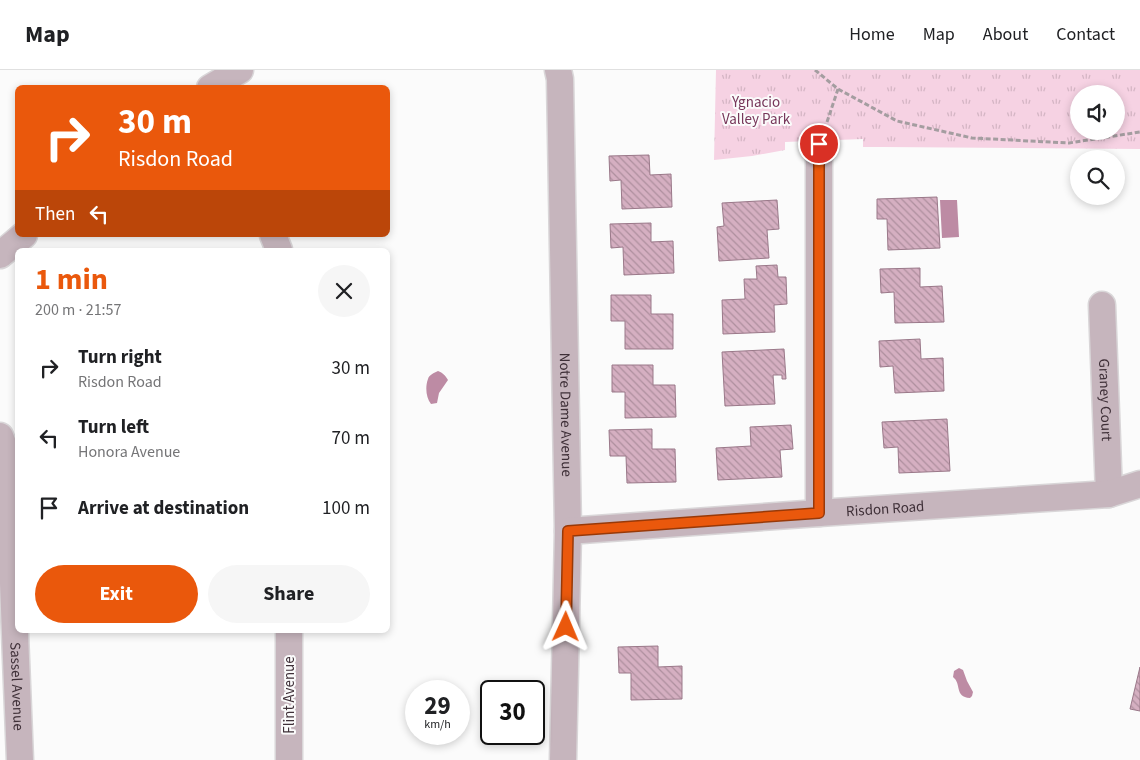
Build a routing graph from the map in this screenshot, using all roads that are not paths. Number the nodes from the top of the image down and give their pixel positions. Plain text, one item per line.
1 (240, 70) edge
2 (558, 70) edge
3 (215, 85) edge
4 (819, 144) road end
5 (22, 237) edge
6 (0, 255) edge
7 (1102, 305) dead end
8 (0, 436) edge
9 (1140, 484) edge
10 (1109, 494) junction
11 (819, 513) junction
12 (568, 531) junction
13 (289, 633) edge
14 (20, 760) edge
15 (289, 760) edge
16 (563, 760) edge

1 - 3 street
2 - 12 street, Notre Dame Avenue
4 - 11 street
5 - 6 street
7 - 10 street, Graney Court
8 - 14 street, Sassel Avenue
9 - 10 street, Risdon Road
10 - 11 street, Risdon Road
11 - 12 street, Risdon Road
12 - 16 street, Notre Dame Avenue
13 - 15 street, Flint Avenue

